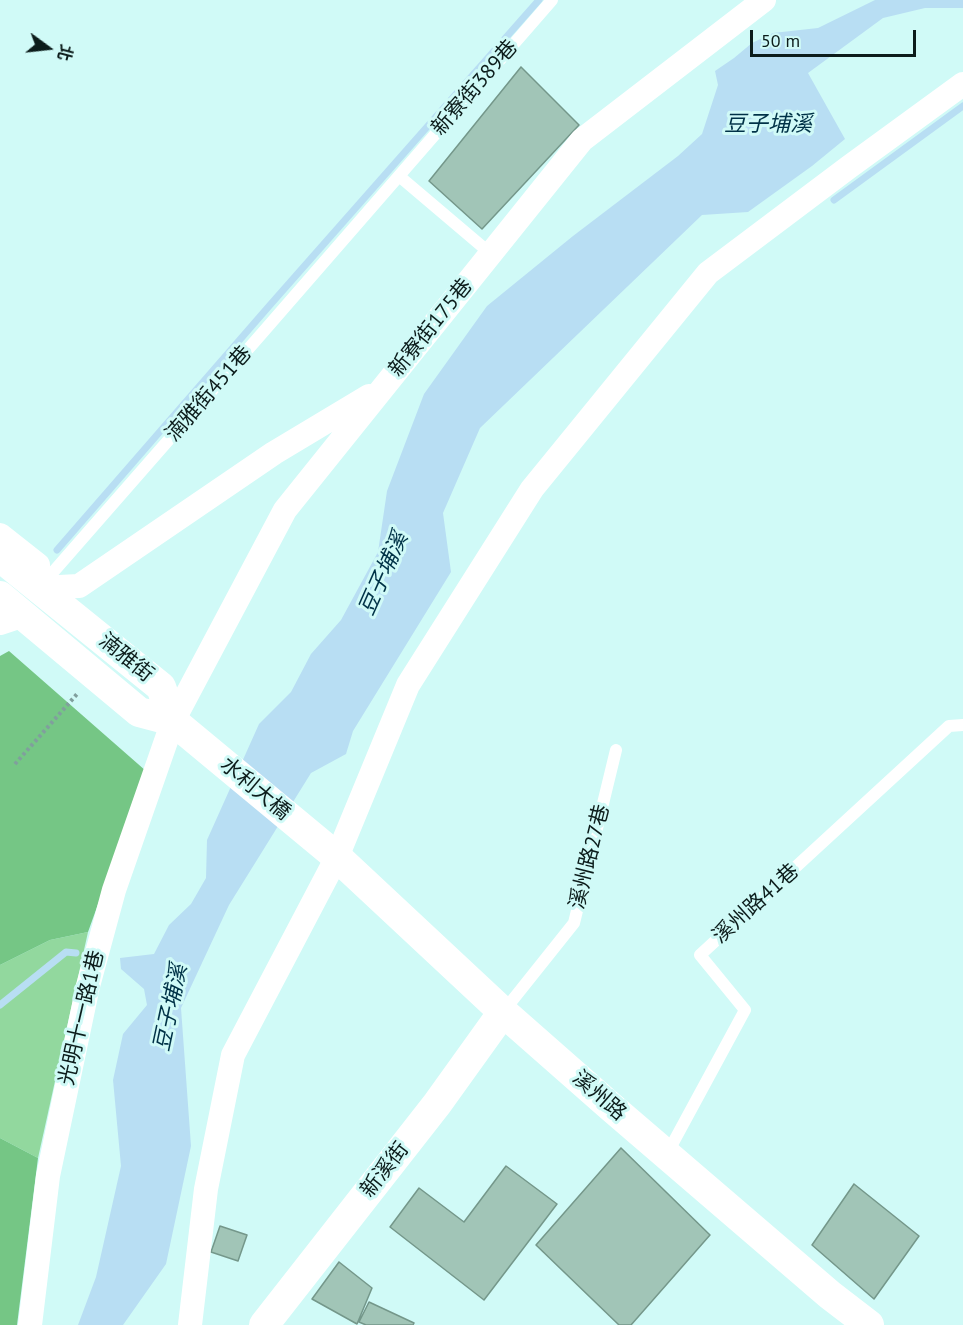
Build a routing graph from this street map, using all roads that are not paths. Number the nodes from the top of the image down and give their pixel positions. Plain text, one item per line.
1 (552, 0) edge
2 (765, 0) edge
3 (963, 84) edge
4 (399, 176) junction
5 (491, 254) junction
6 (384, 387) junction
7 (0, 535) edge
8 (0, 557) edge
9 (0, 596) edge
10 (25, 606) edge
11 (173, 721) junction
12 (963, 725) edge
13 (616, 750) dead end
14 (337, 857) junction
15 (503, 1012) junction
16 (666, 1155) junction
17 (30, 1325) edge
18 (190, 1325) edge
19 (264, 1325) edge
20 (868, 1325) edge

1 - 4 lane, 新寮街389巷
2 - 5 street, 新寮街175巷
3 - 14 street
4 - 5 lane
4 - 10 lane, 湳雅街451巷
5 - 6 street, 新寮街175巷
6 - 10 street
6 - 11 street, 新寮街175巷
7 - 10 street
8 - 10 street
9 - 10 street
10 - 11 street, 湳雅街
10 - 11 street, 湳雅街
11 - 14 street, 水利大橋
11 - 17 street, 光明十一路1巷
12 - 16 lane, 溪州路41巷
13 - 15 lane, 溪州路27巷
14 - 15 street, 溪州路
14 - 18 street
15 - 16 street, 溪州路
15 - 19 street, 新溪街
16 - 20 street, 溪州路

